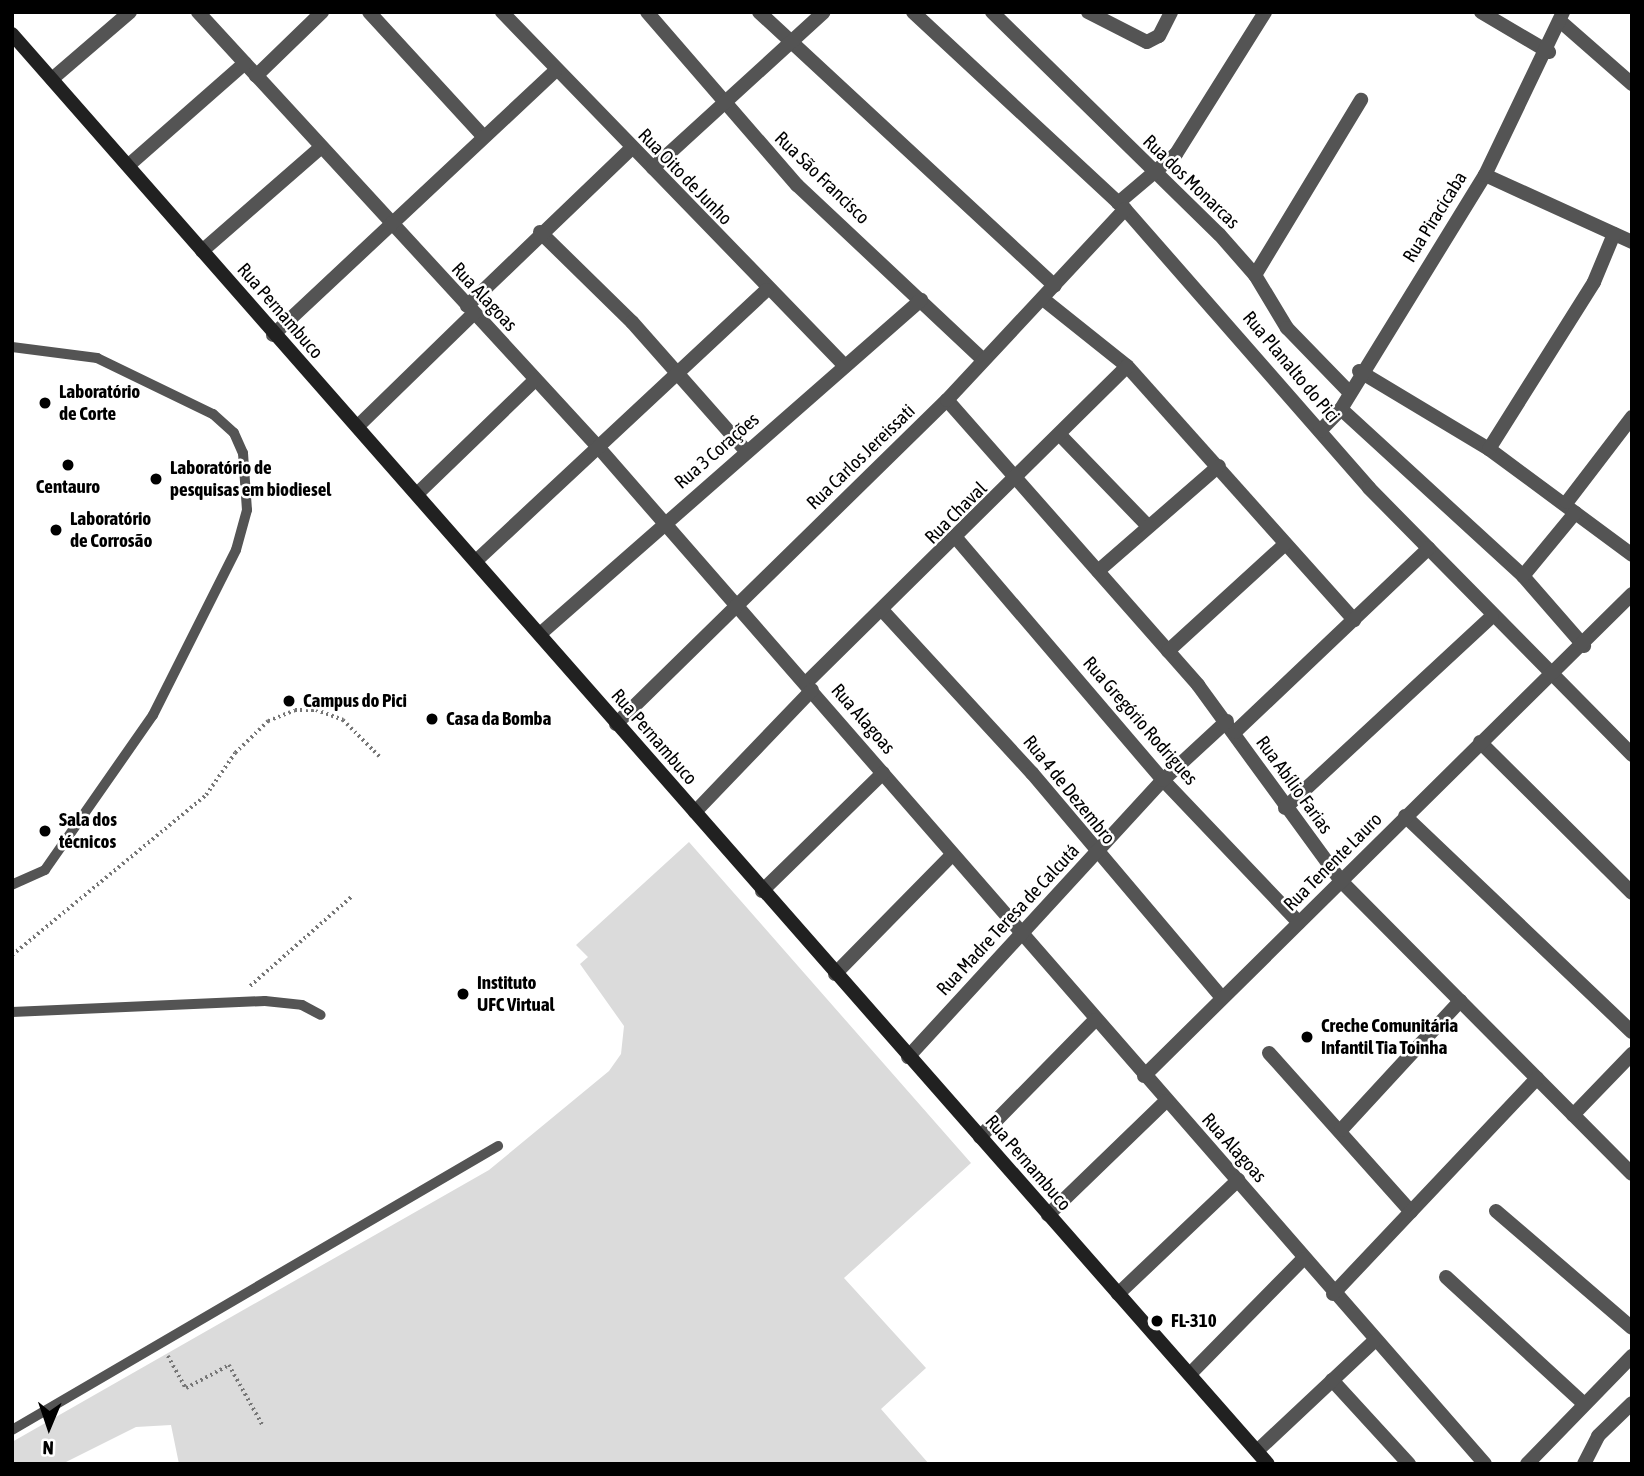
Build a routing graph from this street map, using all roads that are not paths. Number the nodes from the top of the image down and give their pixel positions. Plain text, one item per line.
1 (130, 12) edge
2 (198, 12) edge
3 (322, 12) edge
4 (369, 12) edge
5 (502, 12) edge
6 (647, 12) edge
7 (759, 12) edge
8 (824, 12) edge
9 (913, 12) edge
10 (992, 12) edge
11 (1088, 12) edge
12 (1171, 12) edge
13 (1265, 12) edge
14 (1481, 12) edge
15 (1561, 17) edge
16 (12, 34) edge
17 (790, 42) junction
18 (1549, 52) junction
19 (245, 63) junction
20 (555, 71) junction
21 (256, 76) junction
22 (52, 79) junction
23 (1632, 84) edge
24 (1361, 100) dead end
25 (724, 106) junction
26 (483, 136) junction
27 (319, 149) junction
28 (631, 149) junction
29 (130, 164) junction
30 (653, 169) junction
31 (1158, 174) junction
32 (1485, 175) junction
33 (1122, 206) junction
34 (391, 225) junction
35 (540, 232) junction
36 (1614, 234) junction
37 (1632, 242) edge
38 (202, 251) junction
39 (1255, 275) junction
40 (1055, 286) junction
41 (766, 290) junction
42 (1043, 299) junction
43 (921, 300) junction
44 (470, 309) junction
45 (273, 335) junction
46 (12, 347) edge
47 (982, 359) junction
48 (845, 366) junction
49 (1127, 366) junction
50 (1359, 371) junction
51 (676, 375) junction
52 (534, 381) junction
53 (1348, 391) junction
54 (947, 400) junction
55 (1341, 409) junction
56 (1632, 417) edge
57 (358, 426) junction
58 (1320, 431) junction
59 (1060, 435) junction
60 (599, 448) junction
61 (1489, 449) junction
62 (747, 451) junction
63 (1219, 466) junction
64 (1017, 479) junction
65 (417, 494) junction
66 (1571, 507) junction
67 (664, 522) junction
68 (1148, 526) junction
69 (957, 540) junction
70 (1284, 545) junction
71 (1429, 548) junction
72 (1632, 555) edge
73 (477, 560) junction
74 (1098, 572) junction
75 (1523, 576) junction
76 (1632, 593) edge
77 (737, 605) junction
78 (882, 611) junction
79 (1492, 616) junction
80 (1354, 620) junction
81 (540, 634) junction
82 (1584, 646) junction
83 (1168, 651) junction
84 (1549, 676) junction
85 (809, 687) junction
86 (616, 724) junction
87 (1231, 726) junction
88 (1480, 742) junction
89 (1632, 755) edge
90 (883, 772) junction
91 (1163, 780) junction
92 (1285, 808) junction
93 (695, 812) junction
94 (1405, 816) junction
95 (953, 854) junction
96 (1096, 854) junction
97 (1340, 880) junction
98 (12, 885) edge
99 (762, 891) junction
100 (1632, 893) edge
101 (1299, 923) junction
102 (1022, 934) junction
103 (835, 974) junction
104 (1222, 998) junction
105 (1460, 1001) junction
106 (12, 1012) edge
107 (321, 1015) dead end
108 (1095, 1020) junction
109 (1632, 1032) edge
110 (1269, 1053) dead end
111 (1632, 1055) edge
112 (908, 1058) junction
113 (1144, 1076) junction
114 (1537, 1079) junction
115 (1166, 1101) junction
116 (1573, 1115) junction
117 (1341, 1130) junction
118 (980, 1137) junction
119 (498, 1146) dead end
120 (1632, 1174) edge
121 (1238, 1180) junction
122 (1496, 1211) dead end
123 (1411, 1213) junction
124 (1048, 1215) junction
125 (1303, 1259) junction
126 (1446, 1277) dead end
127 (1118, 1294) junction
128 (1333, 1294) junction
129 (1632, 1328) edge
130 (1374, 1341) junction
131 (1632, 1356) edge
132 (1191, 1373) junction
133 (1332, 1380) junction
134 (1583, 1403) junction
135 (1632, 1403) edge
136 (12, 1430) edge
137 (1257, 1451) junction
138 (1268, 1464) edge
139 (1409, 1464) edge
140 (1485, 1464) edge
141 (1527, 1464) edge
142 (1584, 1464) edge

1 - 22 street
2 - 19 street, Rua Alagoas
3 - 21 street
4 - 26 street
5 - 20 street, Rua Oito de Junho
6 - 25 street, Rua São Francisco
7 - 17 street
8 - 17 street
9 - 33 street, Rua Planalto do Pici
10 - 31 street, Rua dos Monarcas
11 - 12 street
13 - 31 street
14 - 18 street
15 - 18 street, Rua Piracicaba
15 - 23 street
16 - 22 street, Rua Pernambuco
17 - 25 street
17 - 40 street
18 - 32 street, Rua Piracicaba
19 - 21 street, Rua Alagoas
19 - 29 street
20 - 26 street
20 - 28 street, Rua Oito de Junho
21 - 27 street, Rua Alagoas
22 - 29 street, Rua Pernambuco
24 - 39 street
25 - 30 street
25 - 43 street, Rua São Francisco
26 - 34 street
27 - 34 street, Rua Alagoas
27 - 38 street
28 - 30 street, Rua Oito de Junho
28 - 35 street
29 - 38 street, Rua Pernambuco
30 - 41 street, Rua Oito de Junho
31 - 33 street, Rua Carlos Jereissati
31 - 39 street, Rua dos Monarcas
32 - 36 street
32 - 50 street, Rua Piracicaba
33 - 40 street, Rua Carlos Jereissati
33 - 58 street, Rua Planalto do Pici
34 - 44 street, Rua Alagoas
34 - 45 street
35 - 44 street
35 - 51 street
36 - 37 street
36 - 61 street
38 - 45 street, Rua Pernambuco
39 - 53 street, Rua dos Monarcas
40 - 42 street, Rua Carlos Jereissati
41 - 48 street, Rua Oito de Junho
41 - 51 street
42 - 47 street, Rua Carlos Jereissati
42 - 49 street
43 - 47 street, Rua São Francisco
43 - 48 street, Rua 3 Corações
44 - 52 street, Rua Alagoas
44 - 57 street
45 - 57 street, Rua Pernambuco
46 - 98 lane
47 - 54 street, Rua Carlos Jereissati
48 - 62 street, Rua 3 Corações
49 - 59 street, Rua Chaval
49 - 63 street
50 - 53 street, Rua Piracicaba
50 - 61 street
51 - 60 street
51 - 62 street
52 - 60 street, Rua Alagoas
52 - 65 street
53 - 55 street, Rua Piracicaba
54 - 64 street, Rua Abílio Farias
54 - 77 street, Rua Carlos Jereissati
55 - 58 street, Rua Piracicaba
55 - 75 street
56 - 66 street
57 - 65 street, Rua Pernambuco
58 - 71 street, Rua Planalto do Pici
59 - 64 street, Rua Chaval
59 - 68 street
60 - 67 street, Rua Alagoas
60 - 73 street
61 - 66 street
62 - 67 street, Rua 3 Corações
63 - 68 street
63 - 70 street
64 - 69 street, Rua Chaval
64 - 74 street, Rua Abílio Farias
65 - 73 street, Rua Pernambuco
66 - 72 street
66 - 75 street
67 - 77 street, Rua Alagoas
67 - 81 street, Rua 3 Corações
68 - 74 street
69 - 78 street, Rua Chaval
69 - 91 street, Rua Gregório Rodrigues
70 - 80 street
70 - 83 street
71 - 79 street, Rua Planalto do Pici
71 - 80 street, Rua Madre Teresa de Calcutá
73 - 81 street, Rua Pernambuco
74 - 83 street, Rua Abílio Farias
75 - 82 street
76 - 82 street, Rua Tenente Lauro
77 - 85 street, Rua Alagoas
77 - 86 street, Rua Carlos Jereissati
78 - 85 street, Rua Chaval
78 - 96 street, Rua 4 de Dezembro
79 - 84 street, Rua Planalto do Pici
79 - 92 street
80 - 87 street, Rua Madre Teresa de Calcutá
81 - 86 street, Rua Pernambuco
82 - 84 street, Rua Tenente Lauro
83 - 87 street, Rua Abílio Farias
84 - 88 street, Rua Tenente Lauro
84 - 89 street, Rua Planalto do Pici
85 - 90 street, Rua Alagoas
85 - 93 street, Rua Chaval
86 - 93 street, Rua Pernambuco
87 - 91 street, Rua Madre Teresa de Calcutá
87 - 92 street, Rua Abílio Farias
88 - 94 street, Rua Tenente Lauro
88 - 100 street
90 - 95 street, Rua Alagoas
90 - 99 street
91 - 96 street, Rua Madre Teresa de Calcutá
91 - 101 street, Rua Gregório Rodrigues
92 - 97 street, Rua Abílio Farias
93 - 99 street, Rua Pernambuco
94 - 97 street, Rua Tenente Lauro
94 - 109 street
95 - 102 street, Rua Alagoas
95 - 103 street
96 - 102 street, Rua Madre Teresa de Calcutá
96 - 104 street, Rua 4 de Dezembro
97 - 101 street, Rua Tenente Lauro
97 - 105 street, Rua Abílio Farias
99 - 103 street, Rua Pernambuco
101 - 104 street, Rua Tenente Lauro
102 - 108 street, Rua Alagoas
102 - 112 street, Rua Madre Teresa de Calcutá
103 - 112 street, Rua Pernambuco
104 - 113 street, Rua Tenente Lauro
105 - 114 street, Rua Abílio Farias
105 - 117 street
106 - 107 lane
108 - 113 street, Rua Alagoas
108 - 118 street
110 - 117 street
111 - 116 street
112 - 118 street, Rua Pernambuco
113 - 115 street, Rua Alagoas
114 - 116 street, Rua Abílio Farias
114 - 123 street
115 - 121 street, Rua Alagoas
115 - 124 street
116 - 120 street, Rua Abílio Farias
117 - 123 street
118 - 124 street, Rua Pernambuco
119 - 136 lane
121 - 125 street, Rua Alagoas
121 - 127 street
122 - 129 street
123 - 128 street
124 - 127 street, Rua Pernambuco
125 - 128 street, Rua Alagoas
125 - 132 street
126 - 134 street
127 - 132 street, Rua Pernambuco
128 - 130 street, Rua Alagoas
130 - 133 street
130 - 140 street, Rua Alagoas
131 - 134 street
132 - 137 street, Rua Pernambuco
133 - 137 street
133 - 139 street
134 - 141 street
135 - 142 street
137 - 138 street, Rua Pernambuco

